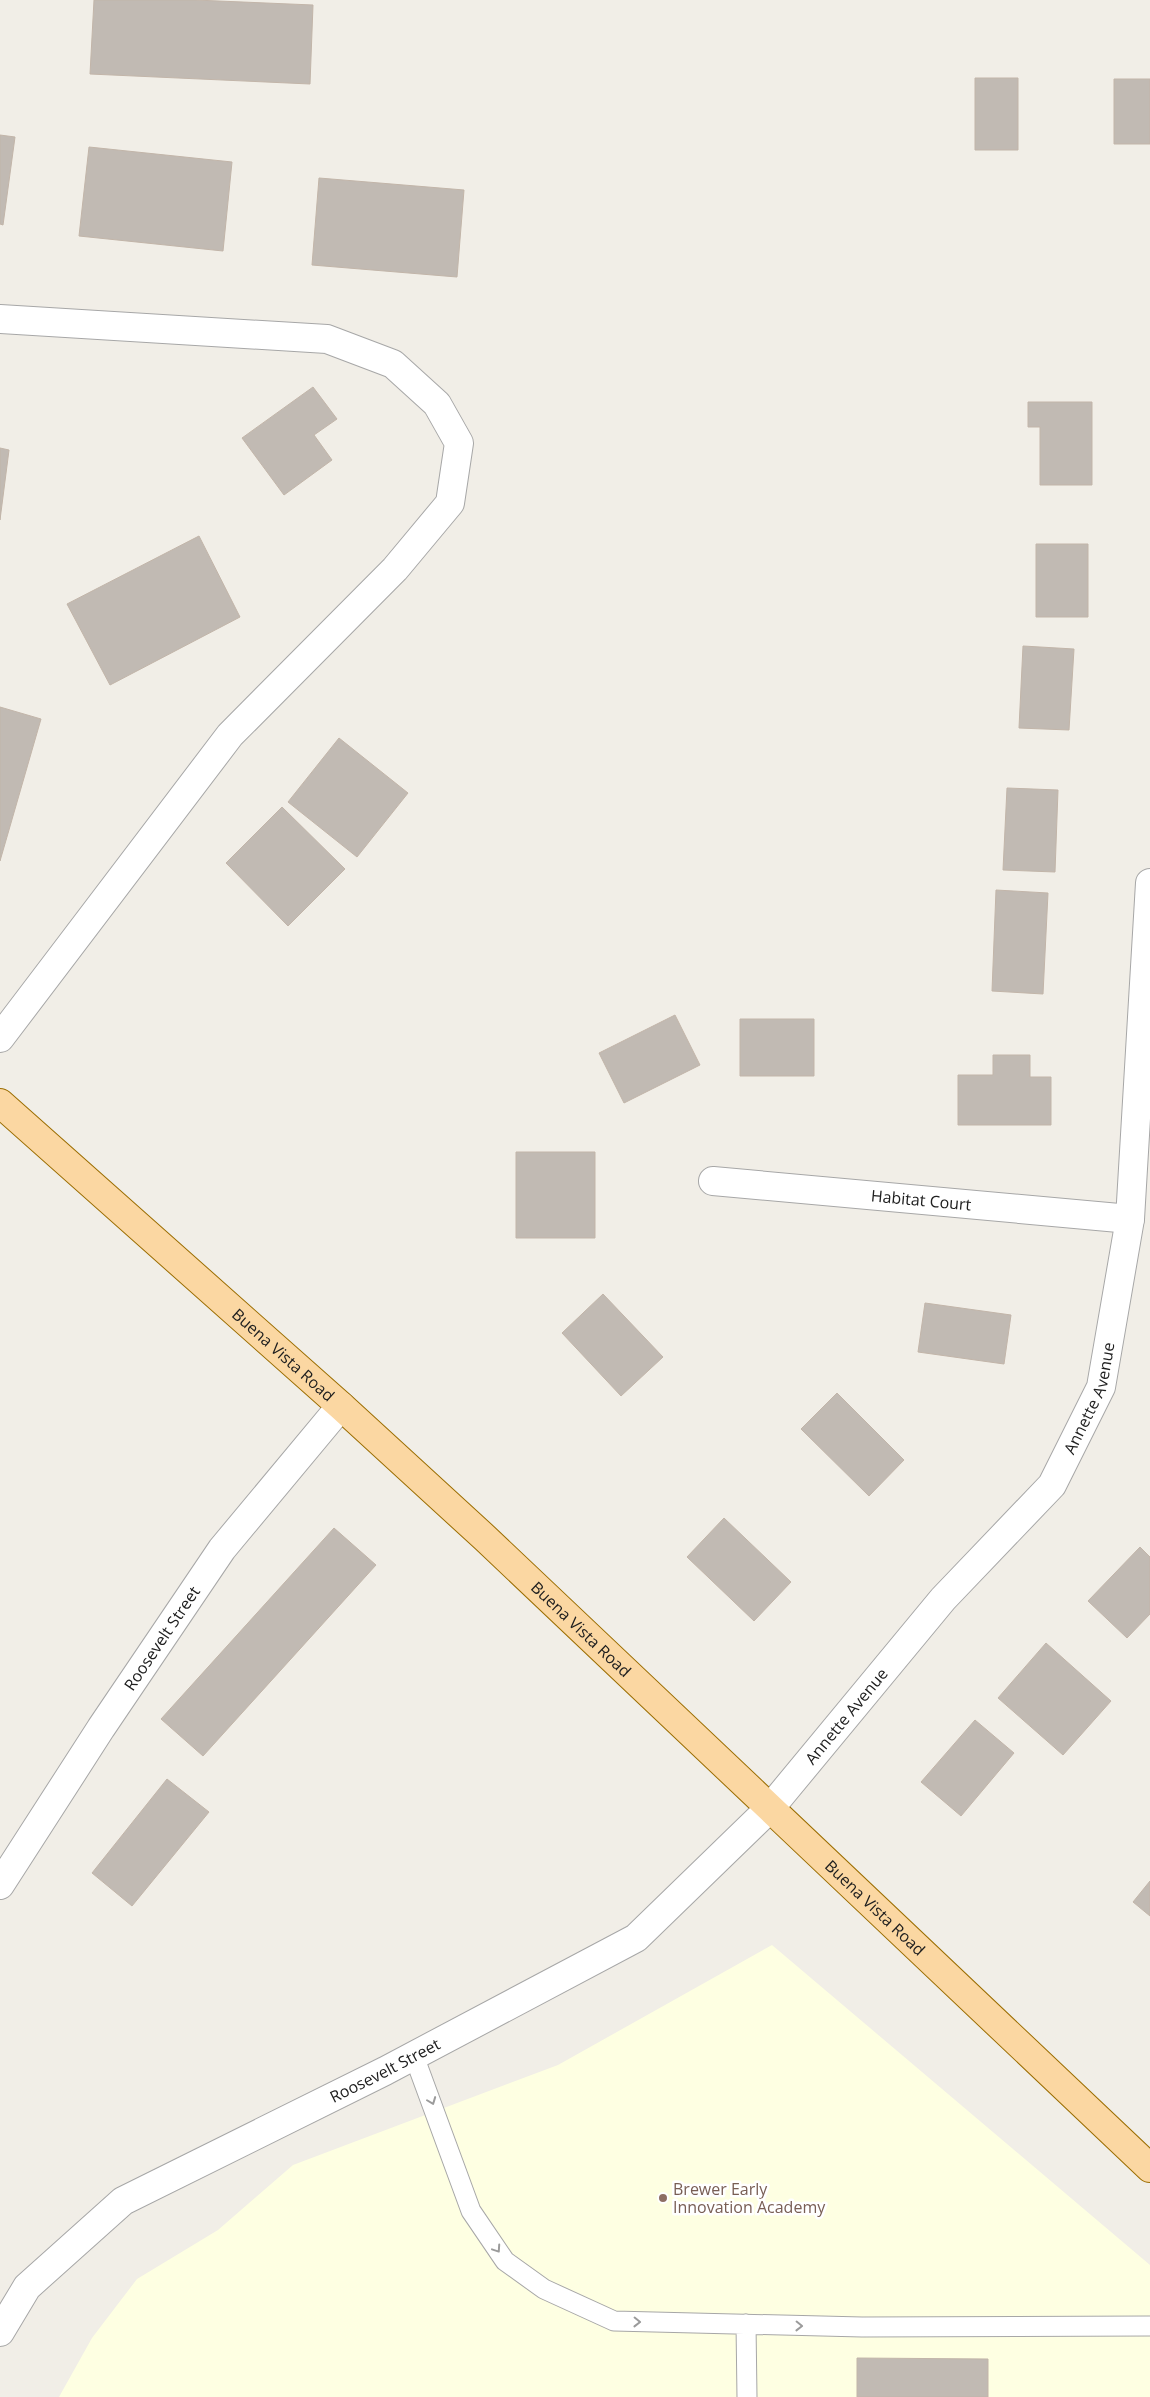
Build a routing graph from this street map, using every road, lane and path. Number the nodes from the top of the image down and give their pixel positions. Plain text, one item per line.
1 (0, 319) edge
2 (1150, 883) edge
3 (0, 1038) edge
4 (0, 1103) edge
5 (712, 1181) dead end
6 (1130, 1219) junction
7 (341, 1406) junction
8 (771, 1807) junction
9 (0, 1884) edge
10 (414, 2056) junction
11 (1150, 2168) edge
12 (746, 2324) junction
13 (1150, 2326) edge
14 (0, 2332) edge
15 (747, 2397) edge

1 - 3 street
2 - 6 street, Annette Avenue
4 - 7 main road, Buena Vista Road
5 - 6 street, Habitat Court
6 - 8 street, Annette Avenue
7 - 8 main road, Buena Vista Road
7 - 9 street, Roosevelt Street
8 - 10 street, Roosevelt Street
8 - 11 main road, Buena Vista Road
10 -> 12 lane
10 - 14 street, Roosevelt Street
12 -> 13 lane
12 - 15 lane

